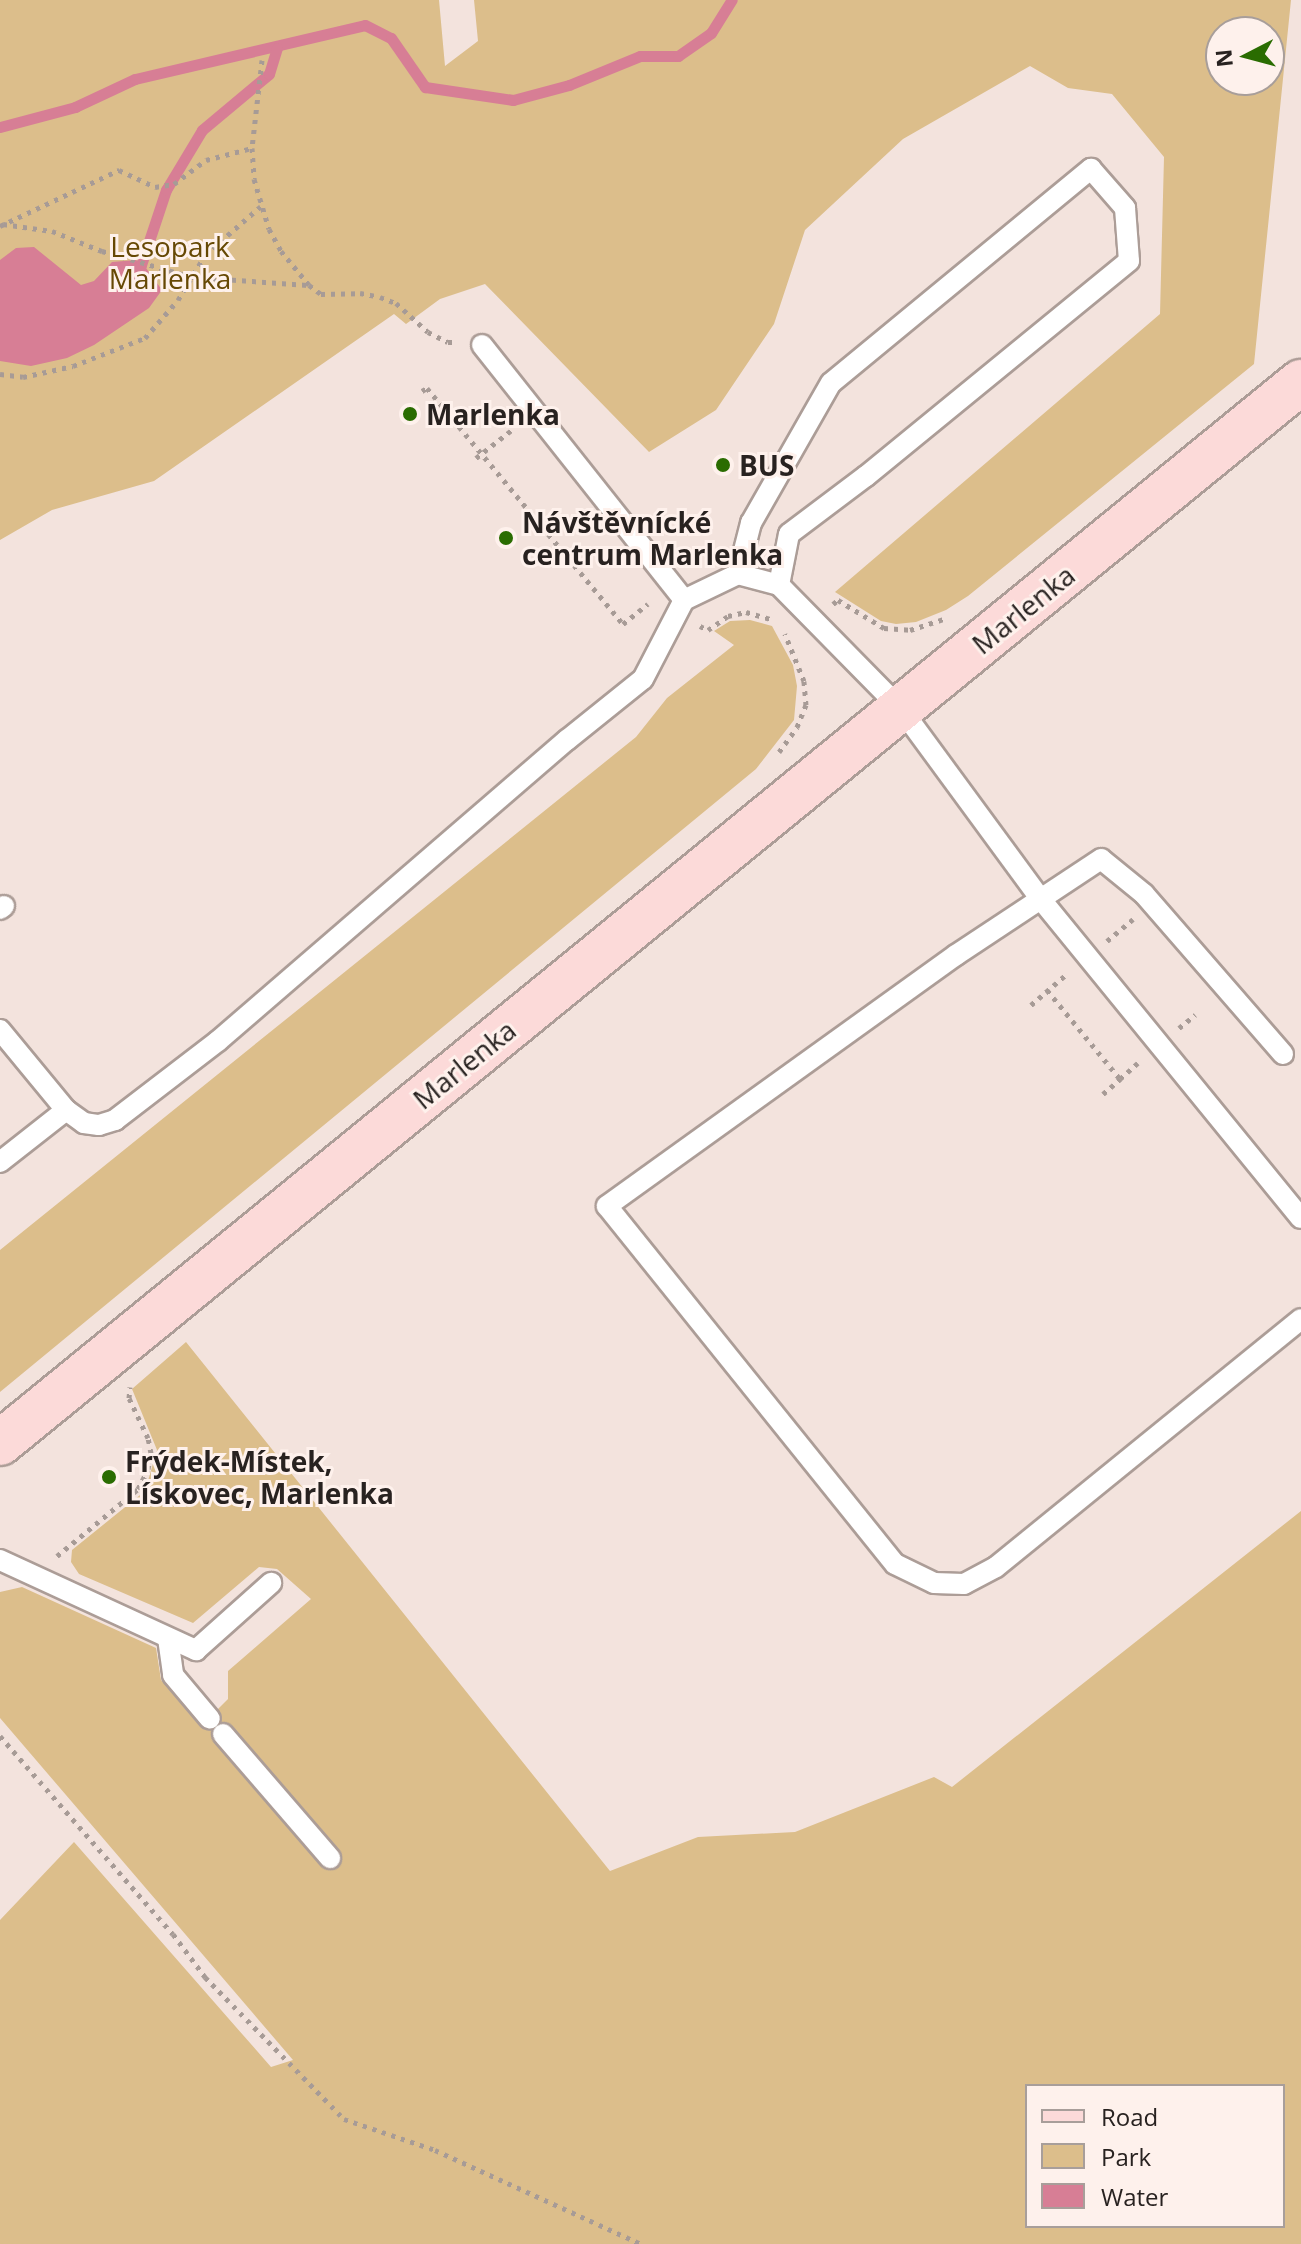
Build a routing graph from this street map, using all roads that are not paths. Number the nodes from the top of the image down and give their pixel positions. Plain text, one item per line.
1 (482, 345) road end
2 (1301, 382) edge
3 (738, 574) junction
4 (779, 585) junction
5 (680, 607) junction
6 (901, 709) junction
7 (1039, 897) junction
8 (0, 1030) edge
9 (1283, 1054) dead end
10 (66, 1110) junction
11 (0, 1162) edge
12 (1301, 1218) edge
13 (1301, 1319) edge
14 (0, 1443) edge
15 (0, 1560) edge
16 (271, 1583) dead end
17 (168, 1638) junction
18 (330, 1858) dead end

1 - 5 lane
2 - 6 main road, Marlenka
3 - 4 lane
3 - 4 lane
3 - 5 lane
4 - 6 lane
5 - 10 lane
6 - 7 lane
6 - 14 main road, Marlenka
7 - 9 lane
7 - 12 lane
7 - 13 lane
8 - 10 lane
10 - 11 lane
15 - 17 lane
16 - 17 lane
17 - 18 lane

